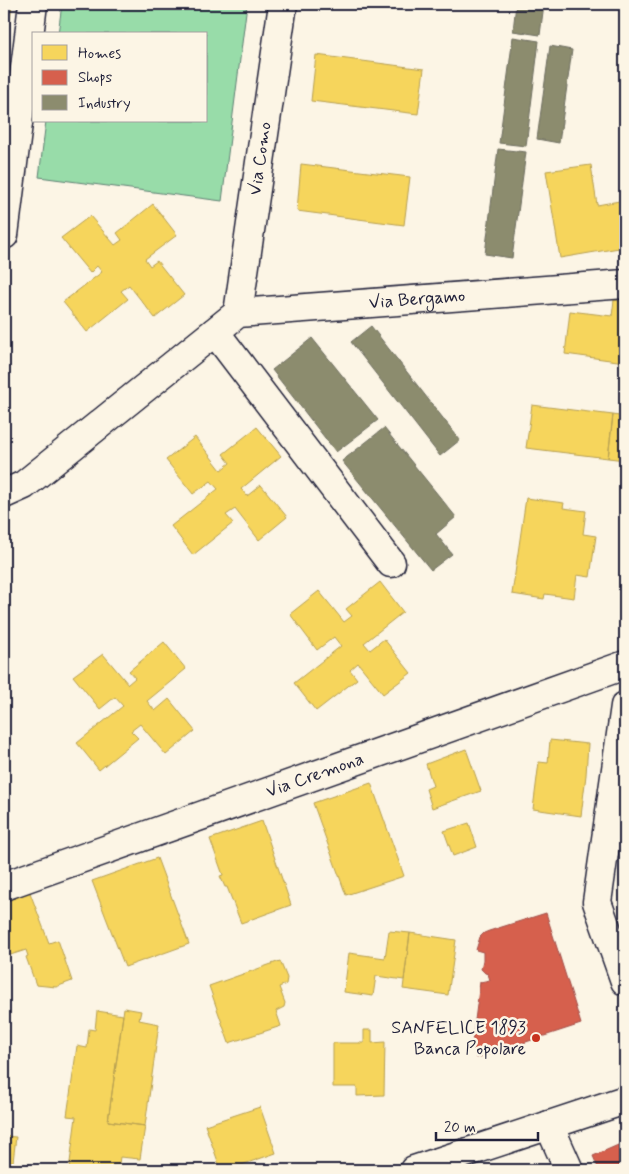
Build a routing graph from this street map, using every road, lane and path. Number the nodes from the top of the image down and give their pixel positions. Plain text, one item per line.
1 (33, 4) edge
2 (282, 4) edge
3 (4, 235) edge
4 (625, 284) edge
5 (238, 313) junction
6 (215, 332) junction
7 (4, 494) edge
8 (391, 562) dead end
9 (625, 665) edge
10 (625, 706) edge
11 (4, 886) edge
12 (625, 981) edge
13 (625, 1100) edge
14 (549, 1125) junction
15 (414, 1170) edge
16 (569, 1170) edge

1 - 3 street
2 - 5 street, Via Como
4 - 5 street, Via Bergamo
5 - 6 street
6 - 7 street
6 - 8 street
9 - 11 street, Via Cremona
10 - 12 street
13 - 14 street
14 - 15 street
14 - 16 street

